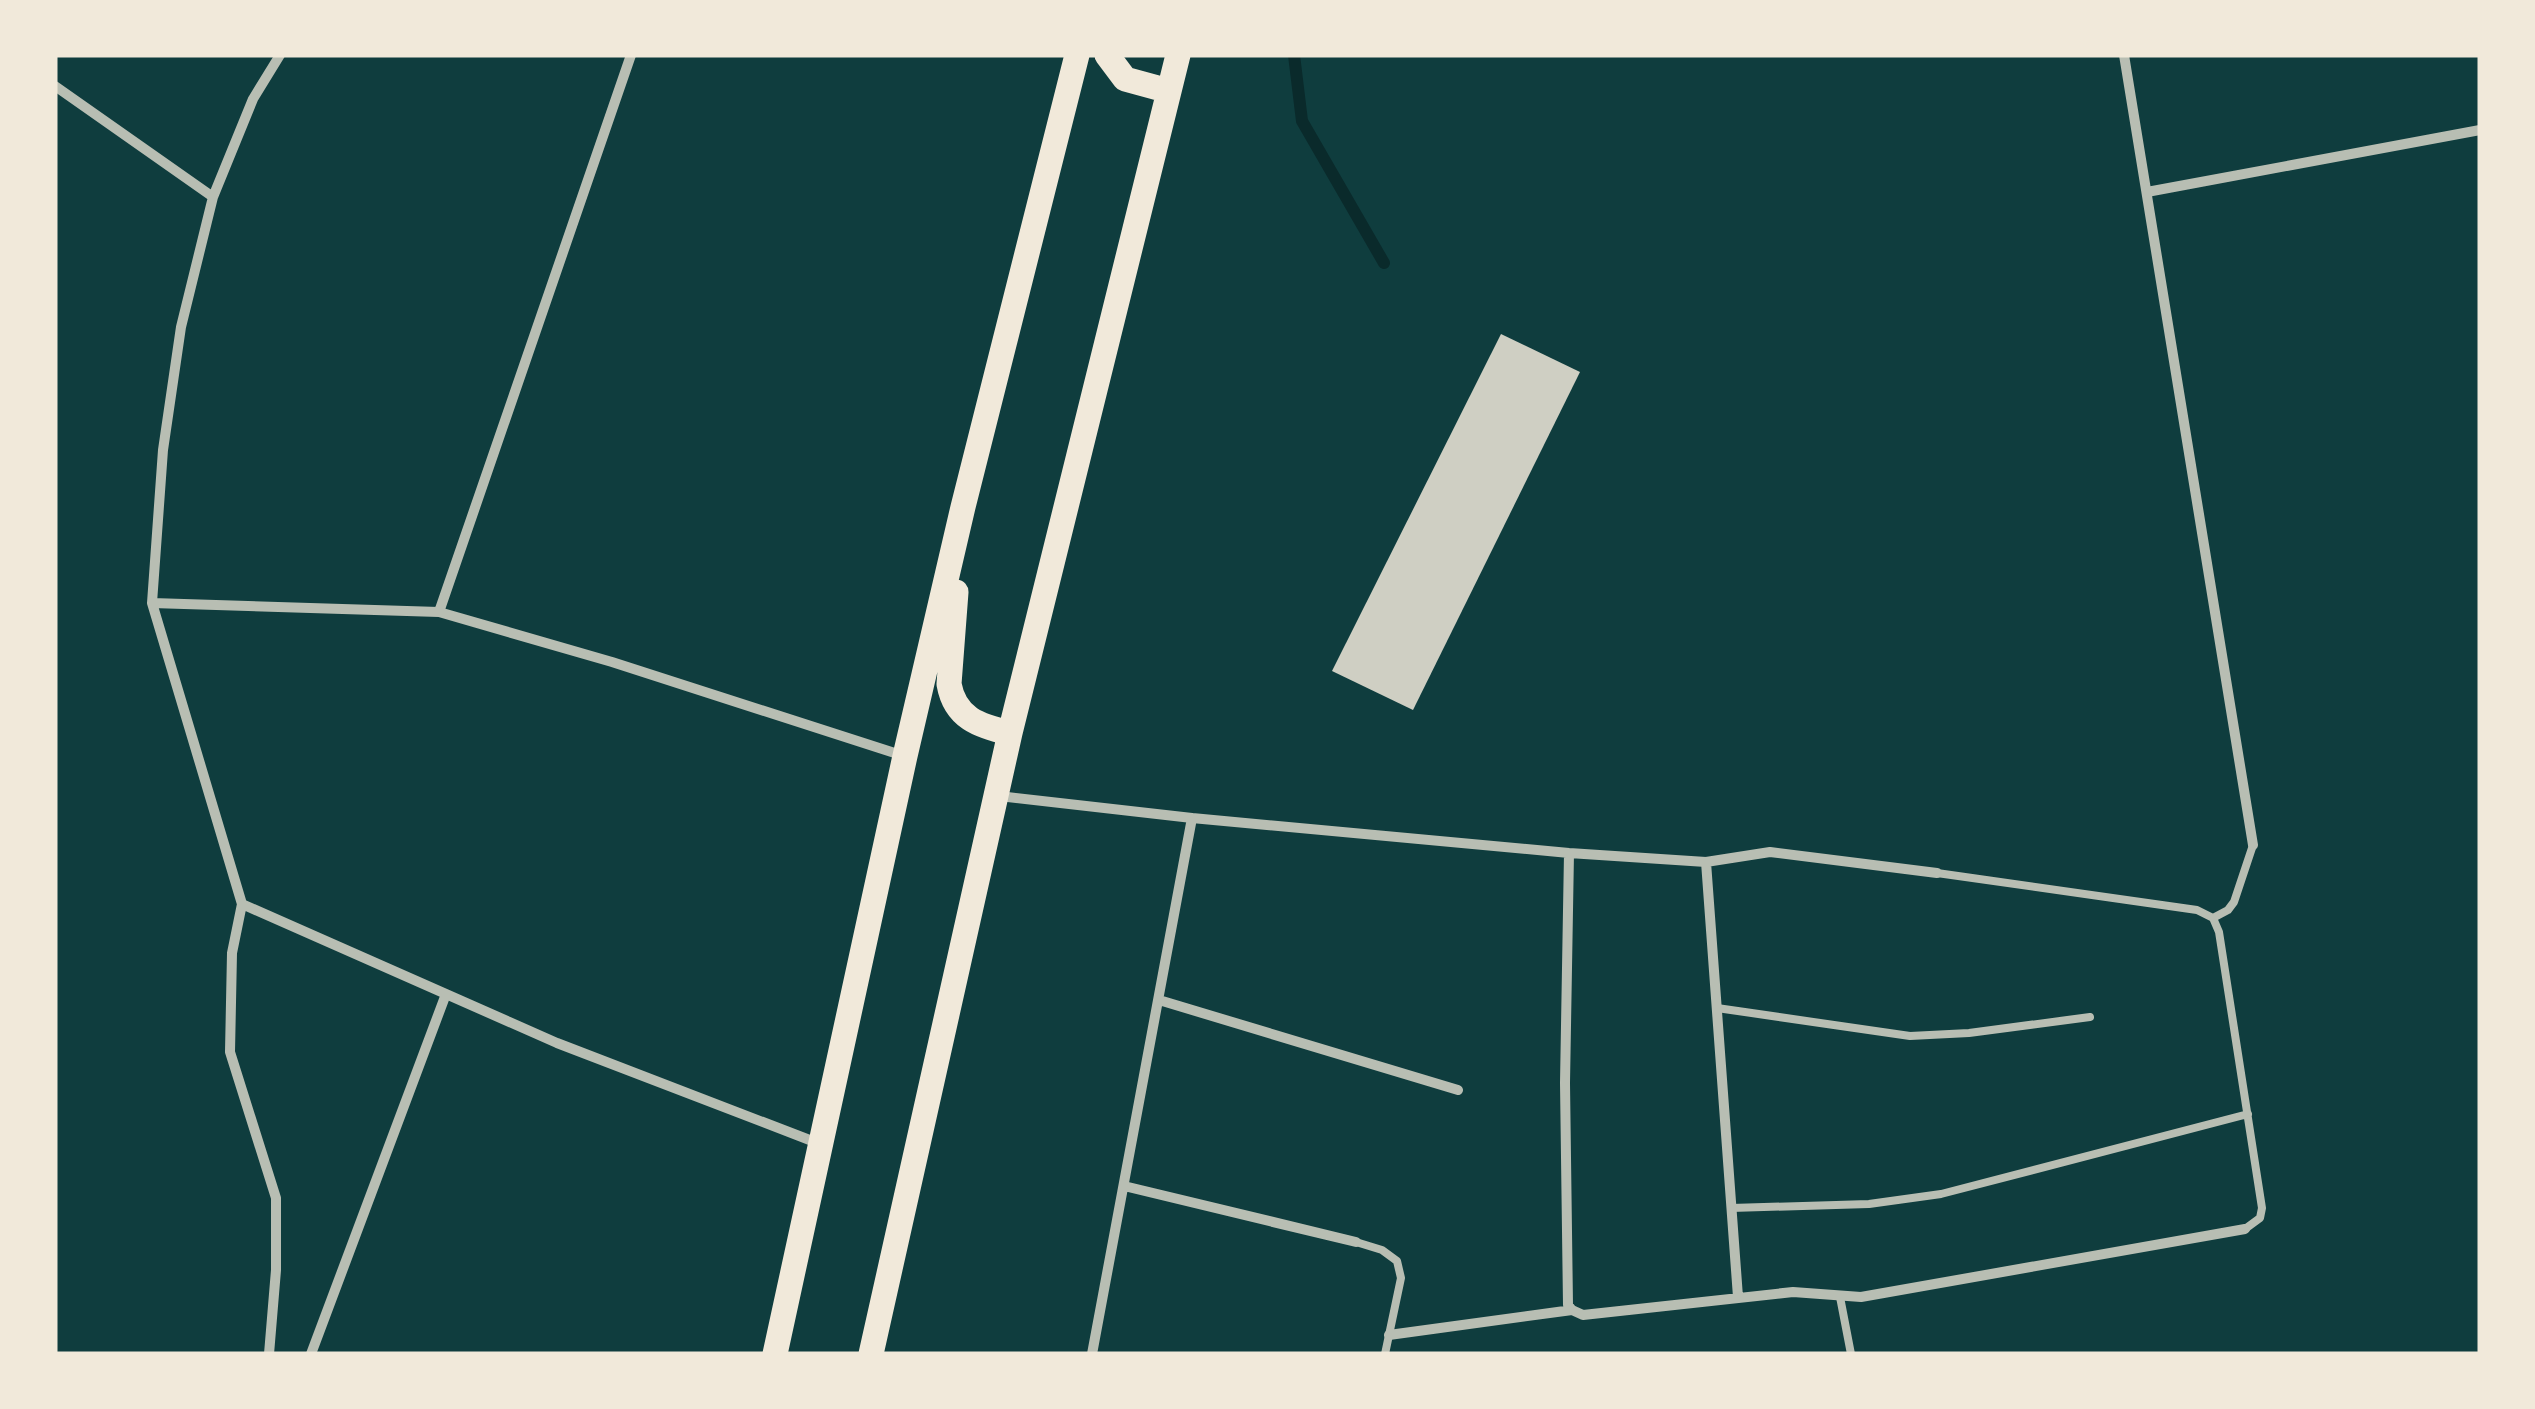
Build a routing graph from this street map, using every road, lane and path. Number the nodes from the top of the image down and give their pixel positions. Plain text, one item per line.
1 (280, 55) edge
2 (632, 55) edge
3 (1077, 55) edge
4 (1107, 55) edge
5 (1178, 55) edge
6 (2124, 55) edge
7 (55, 86) edge
8 (1169, 92) junction
9 (2480, 130) edge
10 (2147, 192) junction
11 (213, 196) junction
12 (963, 507) junction
13 (152, 603) junction
14 (439, 612) junction
15 (1010, 733) junction
16 (905, 756) junction
17 (996, 795) junction
18 (1192, 818) junction
19 (2253, 846) joint
20 (1569, 852) junction
21 (1706, 862) junction
22 (1937, 873) joint
23 (242, 904) junction
24 (2213, 918) junction
25 (446, 994) junction
26 (1158, 1000) junction
27 (1716, 1008) junction
28 (2090, 1017) dead end
29 (1458, 1090) dead end
30 (2248, 1114) junction
31 (823, 1145) junction
32 (1124, 1186) junction
33 (1732, 1208) junction
34 (2245, 1229) joint
35 (1356, 1242) joint
36 (1840, 1296) junction
37 (1738, 1297) junction
38 (1572, 1310) junction
39 (1389, 1336) junction
40 (269, 1354) edge
41 (311, 1354) edge
42 (776, 1354) edge
43 (871, 1354) edge
44 (1092, 1354) edge
45 (1385, 1354) edge
46 (1851, 1354) edge

1 - 11 street
2 - 14 street
3 - 12 main road
4 - 8 main road
5 - 8 main road
6 - 10 street
7 - 11 street
8 - 15 main road
9 - 10 street
10 - 19 street
11 - 13 street
12 - 15 main road
12 - 16 main road
13 - 14 street
13 - 23 street
14 - 16 street
15 - 17 main road
16 - 31 main road
17 - 18 street
17 - 43 main road
18 - 20 street
18 - 26 street
19 - 24 lane
20 - 21 street
20 - 38 street
21 - 22 street
21 - 27 street
22 - 24 lane
23 - 25 street
23 - 40 street
24 - 30 lane
25 - 31 street
25 - 41 street
26 - 29 street
26 - 32 street
27 - 28 lane
27 - 33 street
30 - 33 lane
30 - 34 lane
31 - 42 main road
32 - 35 street
32 - 44 street
33 - 37 street
34 - 36 street
35 - 39 lane
36 - 37 street
36 - 46 lane
37 - 38 street
38 - 39 street
39 - 45 lane

